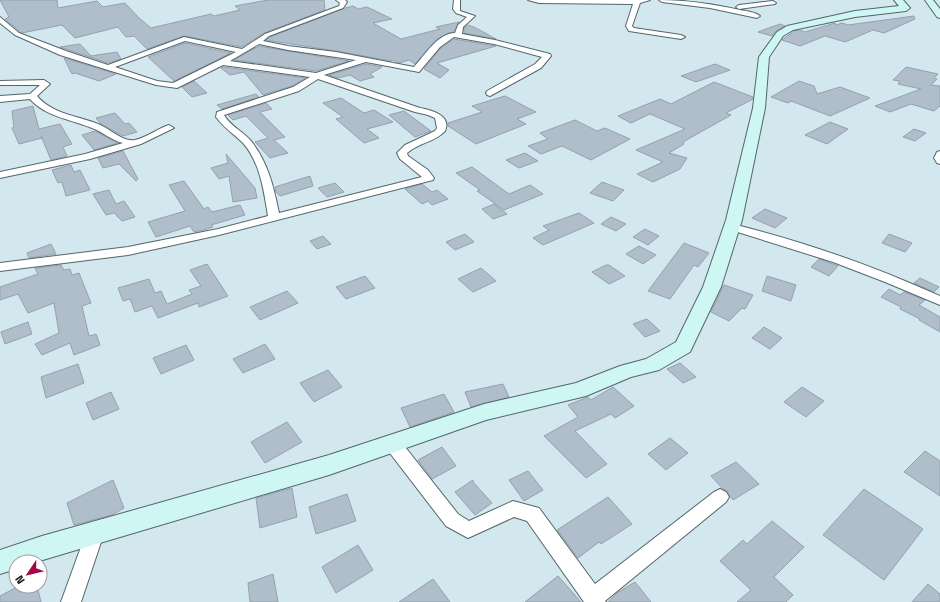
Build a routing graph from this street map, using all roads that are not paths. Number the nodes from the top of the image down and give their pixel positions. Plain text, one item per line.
1 (457, 0) edge
2 (531, 0) edge
3 (647, 0) edge
4 (662, 0) edge
5 (898, 0) edge
6 (929, 0) edge
7 (343, 1) edge
8 (618, 1) edge
9 (637, 2) junction
10 (773, 3) dead end
11 (722, 7) junction
12 (940, 15) edge
13 (757, 16) dead end
14 (0, 19) edge
15 (458, 36) junction
16 (681, 37) dead end
17 (259, 42) junction
18 (243, 51) junction
19 (556, 52) dead end
20 (547, 56) junction
21 (365, 60) junction
22 (221, 62) junction
23 (108, 67) junction
24 (318, 76) junction
25 (0, 83) edge
26 (490, 93) dead end
27 (32, 96) junction
28 (0, 99) edge
29 (169, 128) dead end
30 (133, 143) junction
31 (940, 154) edge
32 (940, 161) edge
33 (0, 175) edge
34 (274, 217) junction
35 (732, 227) junction
36 (0, 267) edge
37 (940, 302) edge
38 (392, 443) junction
39 (720, 497) dead end
40 (94, 533) junction
41 (0, 562) edge
42 (595, 600) edge
43 (71, 602) edge

1 - 15 street
2 - 8 street
3 - 9 street
4 - 11 street
5 - 35 main road
6 - 12 main road
7 - 17 street
8 - 9 street
9 - 16 street
10 - 11 street
11 - 13 street
14 - 23 street
15 - 20 street
15 - 21 street
17 - 18 street
17 - 21 street
18 - 22 street
18 - 23 street
19 - 20 street
20 - 26 street
21 - 24 street
22 - 23 street
22 - 24 street
24 - 34 street
24 - 34 street
25 - 27 street
27 - 28 street
27 - 30 street
29 - 30 street
30 - 33 street
31 - 32 street
34 - 36 street
35 - 37 street
35 - 38 main road
38 - 40 main road
38 - 42 street
39 - 42 street
40 - 41 main road
40 - 43 street

